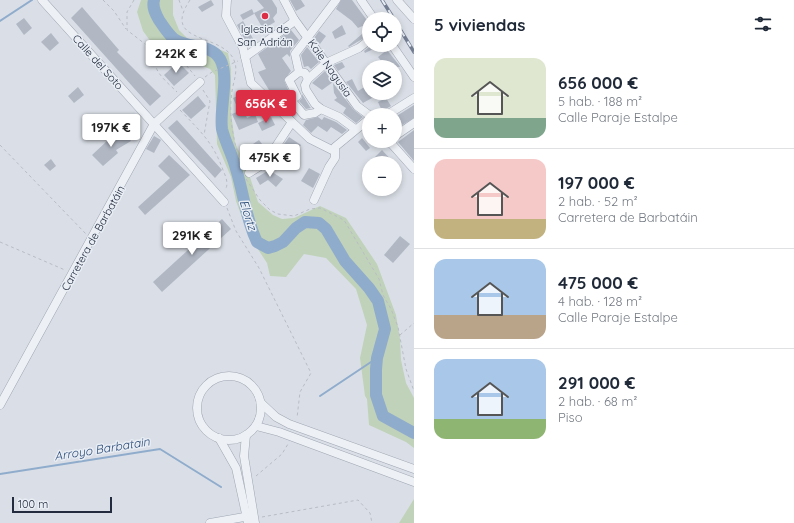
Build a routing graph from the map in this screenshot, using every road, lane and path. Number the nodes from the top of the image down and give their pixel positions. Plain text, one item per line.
1 (42, 0) edge
2 (103, 0) edge
3 (134, 0) edge
4 (179, 0) edge
5 (190, 0) edge
6 (227, 0) edge
7 (284, 0) edge
8 (336, 0) edge
9 (361, 0) edge
10 (397, 0) edge
11 (183, 12) junction
12 (369, 12) edge
13 (294, 19) junction
14 (414, 19) edge
15 (127, 30) junction
16 (309, 38) junction
17 (362, 46) edge
18 (157, 50) junction
19 (397, 52) edge
20 (245, 57) junction
21 (235, 62) junction
22 (326, 63) junction
23 (299, 72) junction
24 (414, 77) edge
25 (308, 79) junction
26 (200, 82) junction
27 (414, 98) edge
28 (183, 99) junction
29 (292, 101) junction
30 (175, 105) junction
31 (398, 108) edge
32 (280, 109) junction
33 (321, 109) junction
34 (362, 110) edge
35 (292, 122) junction
36 (414, 123) edge
37 (154, 124) junction
38 (362, 124) edge
39 (355, 129) junction
40 (402, 131) edge
41 (204, 135) junction
42 (0, 145) edge
43 (395, 148) edge
44 (334, 151) junction
45 (414, 169) edge
46 (246, 174) junction
47 (222, 199) junction
48 (314, 200) dead end
49 (92, 237) junction
50 (0, 242) edge
51 (73, 274) junction
52 (414, 323) edge
53 (400, 335) junction
54 (414, 391) edge
55 (261, 403) junction
56 (0, 405) edge
57 (297, 418) dead end
58 (256, 426) junction
59 (246, 435) junction
60 (218, 438) junction
61 (288, 444) dead end
62 (414, 469) edge
63 (248, 482) junction
64 (414, 482) edge
65 (251, 519) edge
66 (210, 523) edge
67 (372, 523) edge

1 - 37 street, Calle del Soto
2 - 15 path
3 - 15 path
4 - 11 path
5 - 11 path
6 - 20 street
7 - 13 street, Kale Nagusia
8 - 16 street
9 - 12 street
10 - 14 street
11 - 21 path
13 - 16 street, Kale Nagusia
13 - 20 street
15 - 18 path
16 - 22 street, Kale Nagusia
16 - 23 street
17 - 22 street
18 - 26 path
18 - 28 path
19 - 24 street
20 - 32 street
21 - 26 path
21 - 46 path
22 - 25 street
22 - 34 street, Kale Nagusia
23 - 25 street
23 - 29 street
25 - 33 street
26 - 28 street, Carretera de Barbatáin
26 - 41 path
27 - 31 street
28 - 30 street, Carretera de Barbatáin
29 - 32 street
29 - 33 street
30 - 37 street, Carretera de Barbatáin
30 - 41 path
32 - 35 street
33 - 39 street
35 - 44 street
35 - 46 street
36 - 40 street
37 - 47 street, Calle del Soto
37 - 49 street, Carretera de Barbatáin
38 - 39 street
39 - 44 street
41 - 47 path
42 - 49 path
43 - 45 street
44 - 48 street
46 - 53 path
47 - 57 path
49 - 51 street, Carretera de Barbatáin
50 - 51 path
51 - 56 street, Carretera de Barbatáin
52 - 53 path
53 - 54 path
55 - 58 street
55 - 60 street
55 - 62 street
58 - 59 street
58 - 64 street
59 - 60 street
59 - 63 street
60 - 65 street
61 - 63 path
63 - 65 street
65 - 66 street
65 - 67 path

